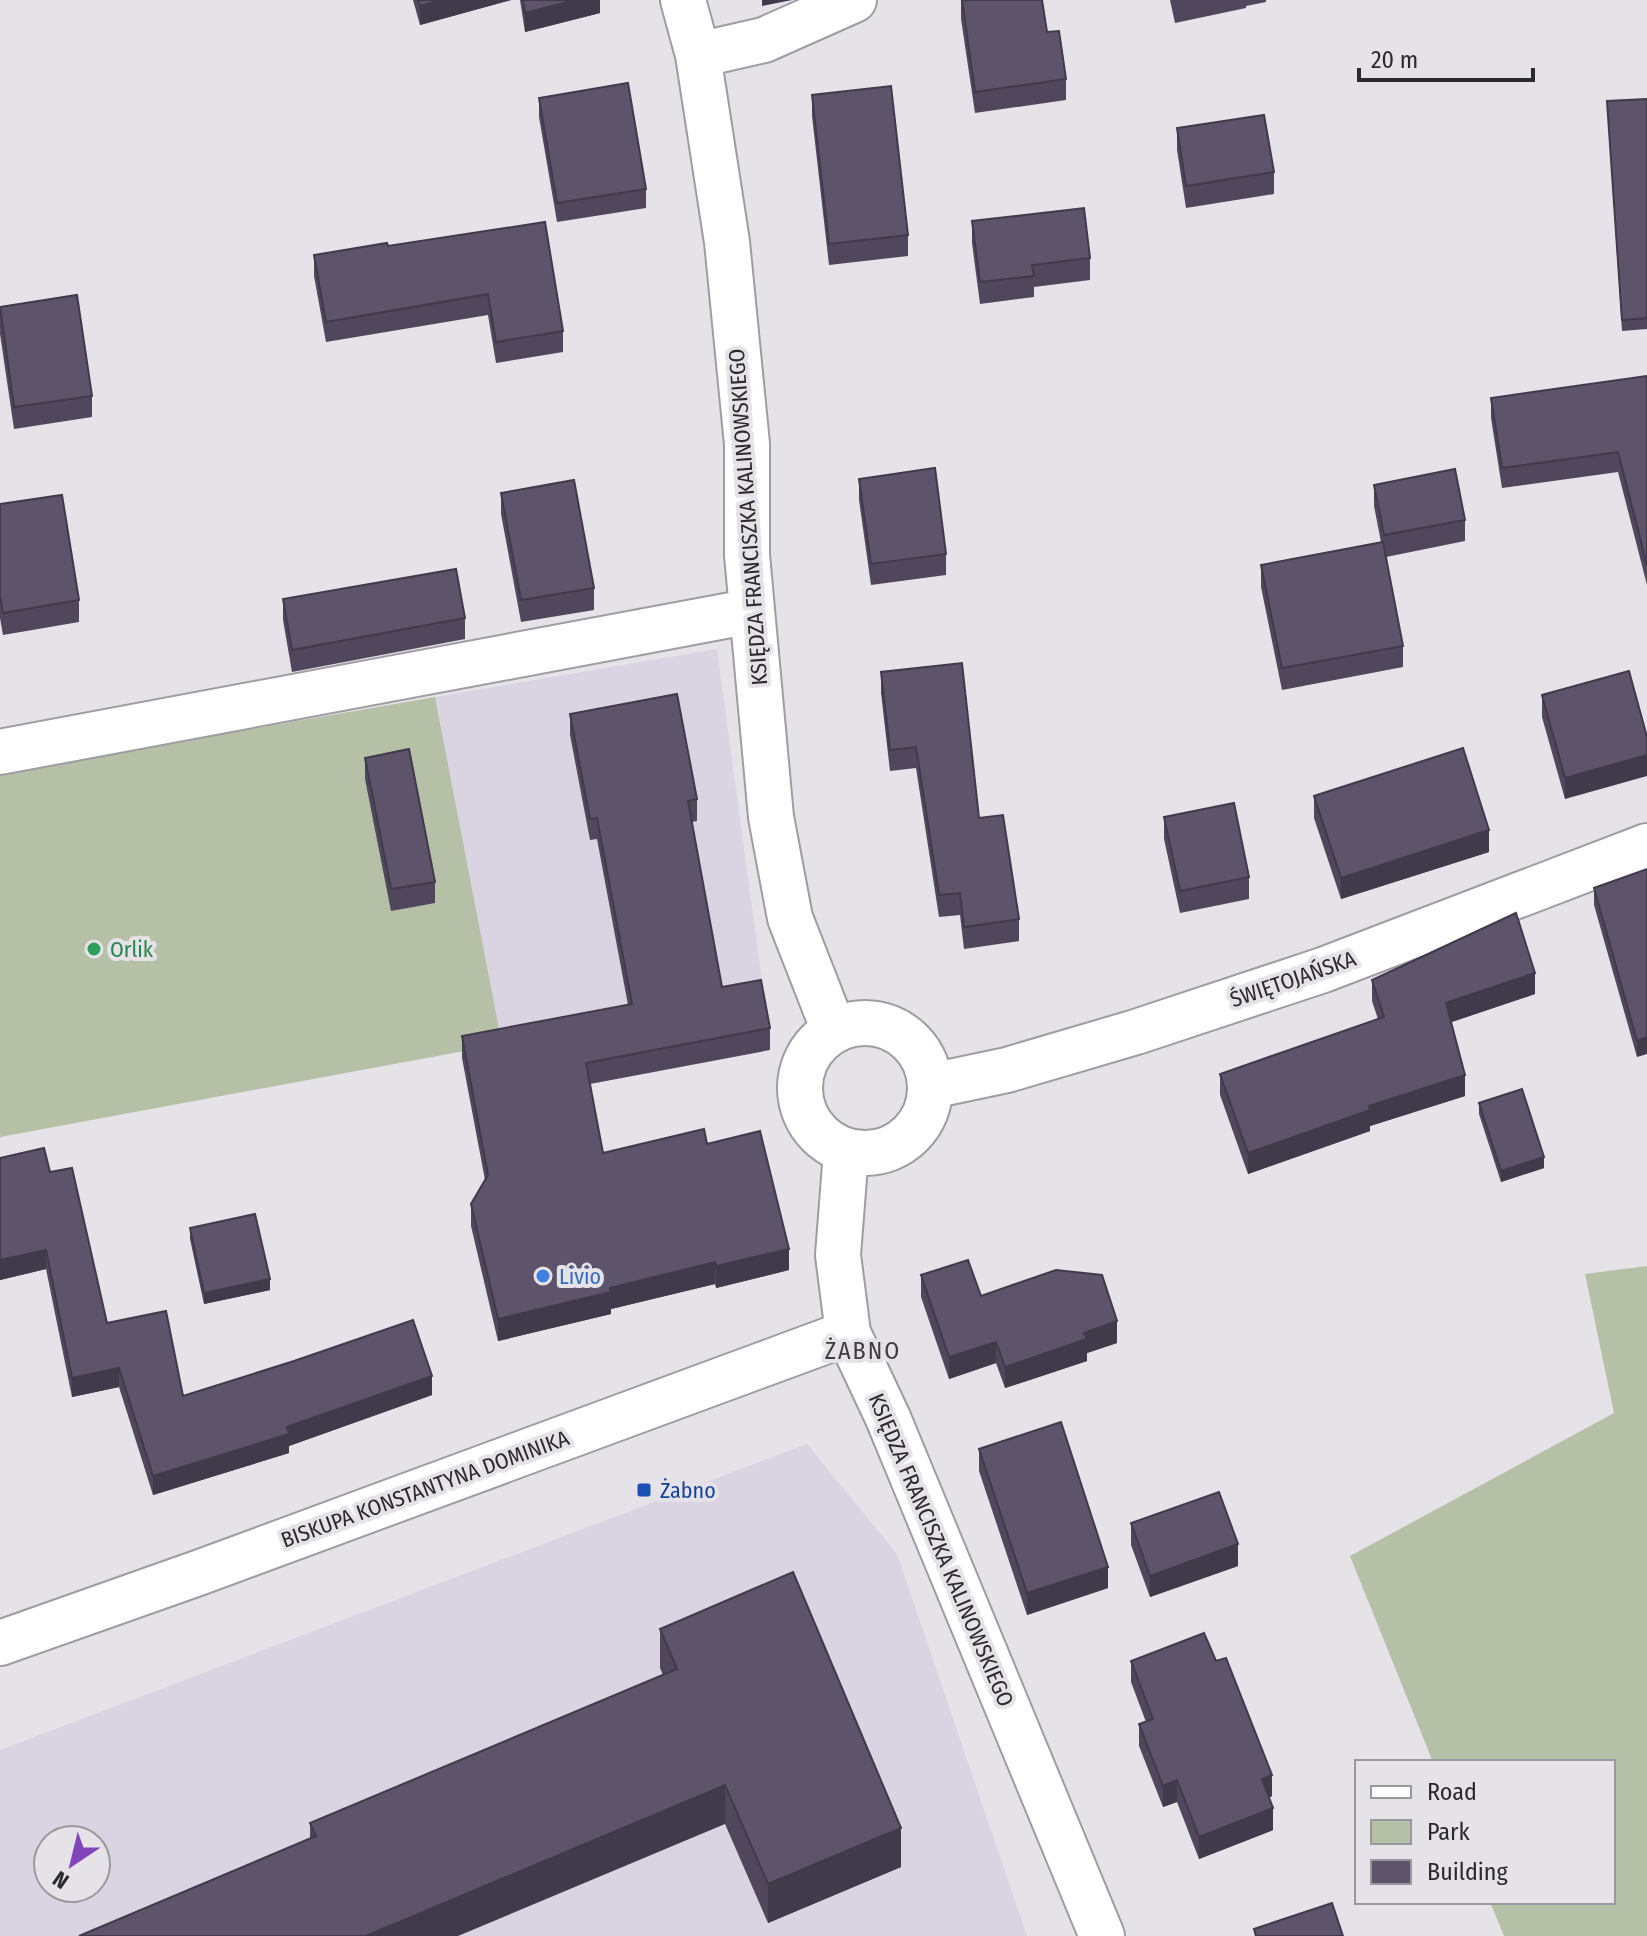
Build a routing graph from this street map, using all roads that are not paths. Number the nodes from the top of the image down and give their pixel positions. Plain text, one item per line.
1 (683, 0) edge
2 (854, 0) edge
3 (698, 55) junction
4 (752, 611) junction
5 (0, 752) edge
6 (1647, 846) edge
7 (833, 1028) junction
8 (931, 1086) junction
9 (846, 1152) junction
10 (848, 1333) junction
11 (0, 1643) edge
12 (1102, 1936) edge

1 - 3 street, KSIĘDZA FRANCISZKA KALINOWSKIEGO
2 - 3 street
3 - 4 street, KSIĘDZA FRANCISZKA KALINOWSKIEGO
4 - 5 street
4 - 7 street, KSIĘDZA FRANCISZKA KALINOWSKIEGO
6 - 8 street, ŚWIĘTOJAŃSKA
7 - 8 street
7 - 9 street
8 - 9 street
9 - 10 street, KSIĘDZA FRANCISZKA KALINOWSKIEGO
10 - 11 street, BISKUPA KONSTANTYNA DOMINIKA
10 - 12 street, KSIĘDZA FRANCISZKA KALINOWSKIEGO

